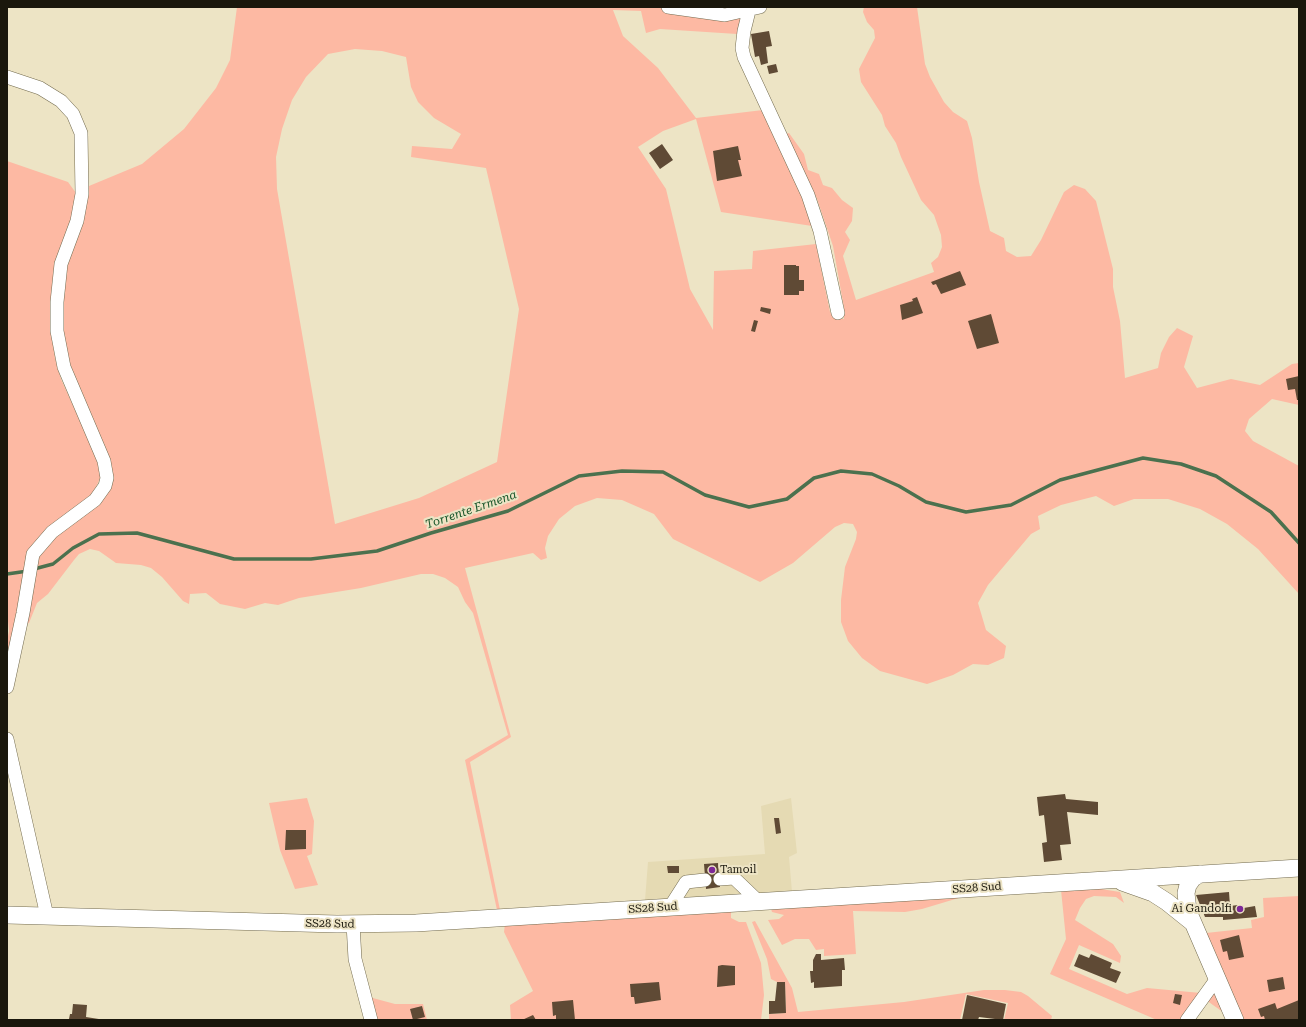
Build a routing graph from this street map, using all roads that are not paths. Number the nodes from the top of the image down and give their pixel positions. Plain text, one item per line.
1 (668, 7) edge
2 (754, 9) edge
3 (7, 77) edge
4 (838, 313) dead end
5 (7, 687) edge
6 (7, 739) edge
7 (1299, 868) edge
8 (1200, 874) junction
9 (1169, 876) junction
10 (720, 879) dead end
11 (1113, 879) junction
12 (705, 880) dead end
13 (1186, 893) junction
14 (758, 901) junction
15 (1167, 902) junction
16 (670, 907) junction
17 (7, 915) edge
18 (47, 916) junction
19 (1192, 922) junction
20 (353, 924) junction
21 (1218, 977) junction
22 (371, 1020) edge
23 (1187, 1020) edge
24 (1236, 1020) edge

1 - 2 street
2 - 4 street
3 - 5 street
6 - 18 street
7 - 8 main road, SS28 Sud
8 - 9 main road, SS28 Sud
8 - 13 main road
9 - 11 main road, SS28 Sud
9 - 13 main road
9 - 15 main road
10 - 14 street
11 - 14 main road, SS28 Sud
11 - 15 main road
12 - 16 street
13 - 19 main road
14 - 16 main road, SS28 Sud
15 - 19 main road
16 - 20 main road, SS28 Sud
17 - 18 main road, SS28 Sud
18 - 20 main road, SS28 Sud
19 - 21 main road
20 - 22 street
21 - 23 street
21 - 24 main road

